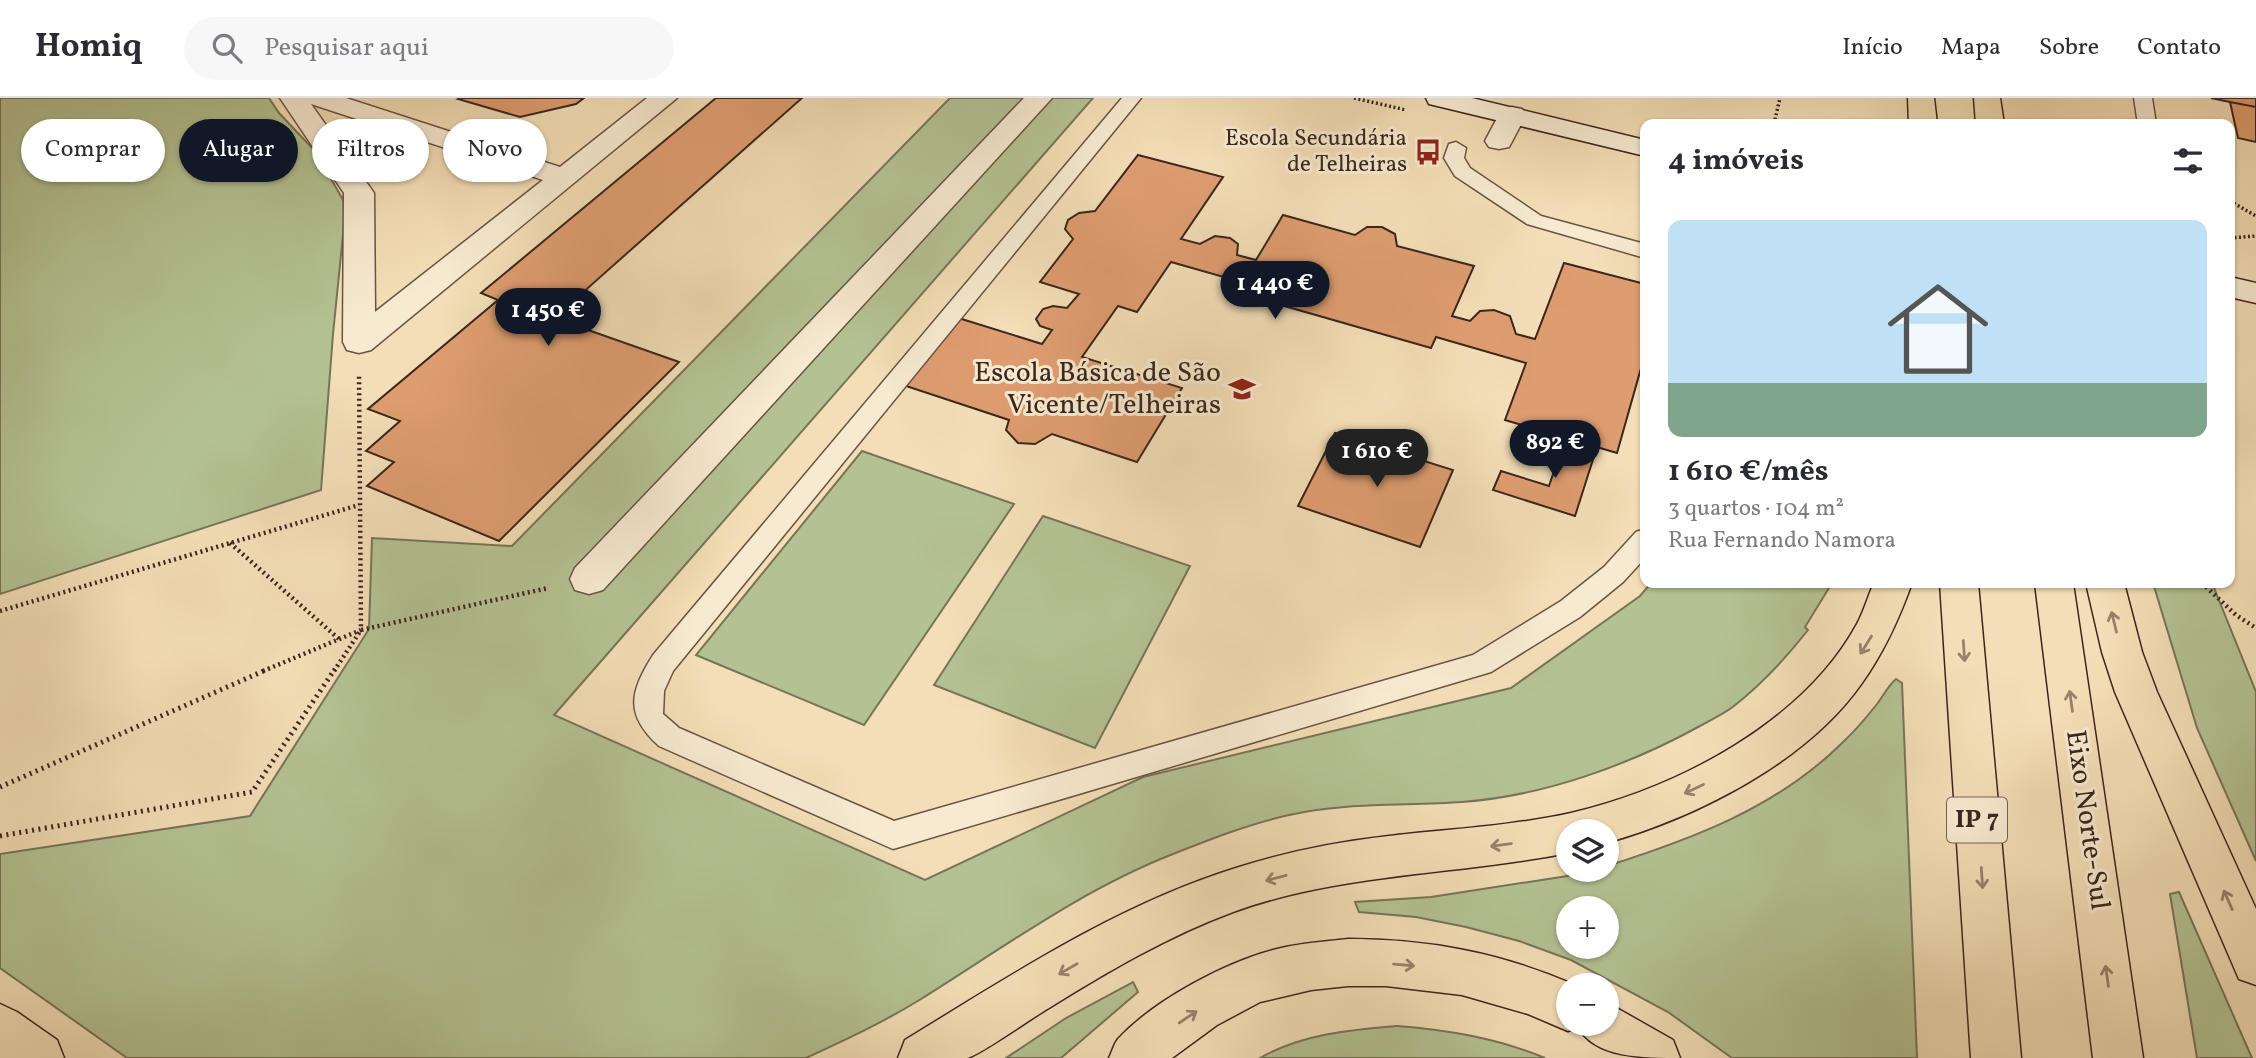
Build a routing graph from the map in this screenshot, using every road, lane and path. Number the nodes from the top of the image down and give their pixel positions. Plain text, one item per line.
1 (293, 98) edge
2 (319, 98) edge
3 (664, 98) edge
4 (1039, 98) edge
5 (1132, 98) edge
6 (1439, 98) edge
7 (1780, 98) edge
8 (1920, 98) edge
9 (1987, 98) edge
10 (2143, 98) edge
11 (1512, 115) junction
12 (1775, 119) edge
13 (1922, 119) edge
14 (1989, 119) edge
15 (2146, 119) edge
16 (1499, 141) dead end
17 (1640, 147) edge
18 (1456, 148) dead end
19 (565, 178) junction
20 (2235, 204) edge
21 (2256, 216) edge
22 (2256, 236) edge
23 (2235, 237) edge
24 (1640, 250) edge
25 (2235, 288) edge
26 (2256, 293) edge
27 (359, 342) junction
28 (359, 505) junction
29 (230, 542) junction
30 (1640, 545) edge
31 (589, 579) joint
32 (1891, 588) edge
33 (1959, 588) edge
34 (2055, 588) edge
35 (2106, 588) edge
36 (2207, 588) edge
37 (0, 611) edge
38 (2256, 628) edge
39 (361, 630) junction
40 (339, 639) junction
41 (0, 787) edge
42 (1613, 819) edge
43 (1556, 835) edge
44 (0, 836) edge
45 (2256, 962) edge
46 (1556, 1002) edge
47 (0, 1029) edge
48 (1619, 1035) edge
49 (39, 1058) edge
50 (923, 1058) edge
51 (1134, 1058) edge
52 (1655, 1058) edge
53 (1996, 1058) edge
54 (2118, 1058) edge

1 - 27 street
2 - 19 street
3 - 19 street
4 - 31 street
5 - 30 lane
6 - 11 street
7 - 12 path
8 - 13 highway
9 - 14 highway
10 - 15 lane
11 - 16 street
11 - 17 street
18 - 24 lane
19 - 27 street
20 - 21 path
22 - 23 path
25 - 26 street
27 - 28 path
28 - 29 path
28 - 39 path
29 - 37 path
29 - 40 path
31 - 39 path
32 -> 42 highway
33 -> 53 highway, IP 7
54 -> 34 highway, Eixo Norte-Sul
45 -> 35 highway
36 - 38 path
39 - 40 path
39 - 44 path
40 - 41 path
43 -> 50 highway
51 -> 46 highway
47 - 49 highway
48 - 52 highway

